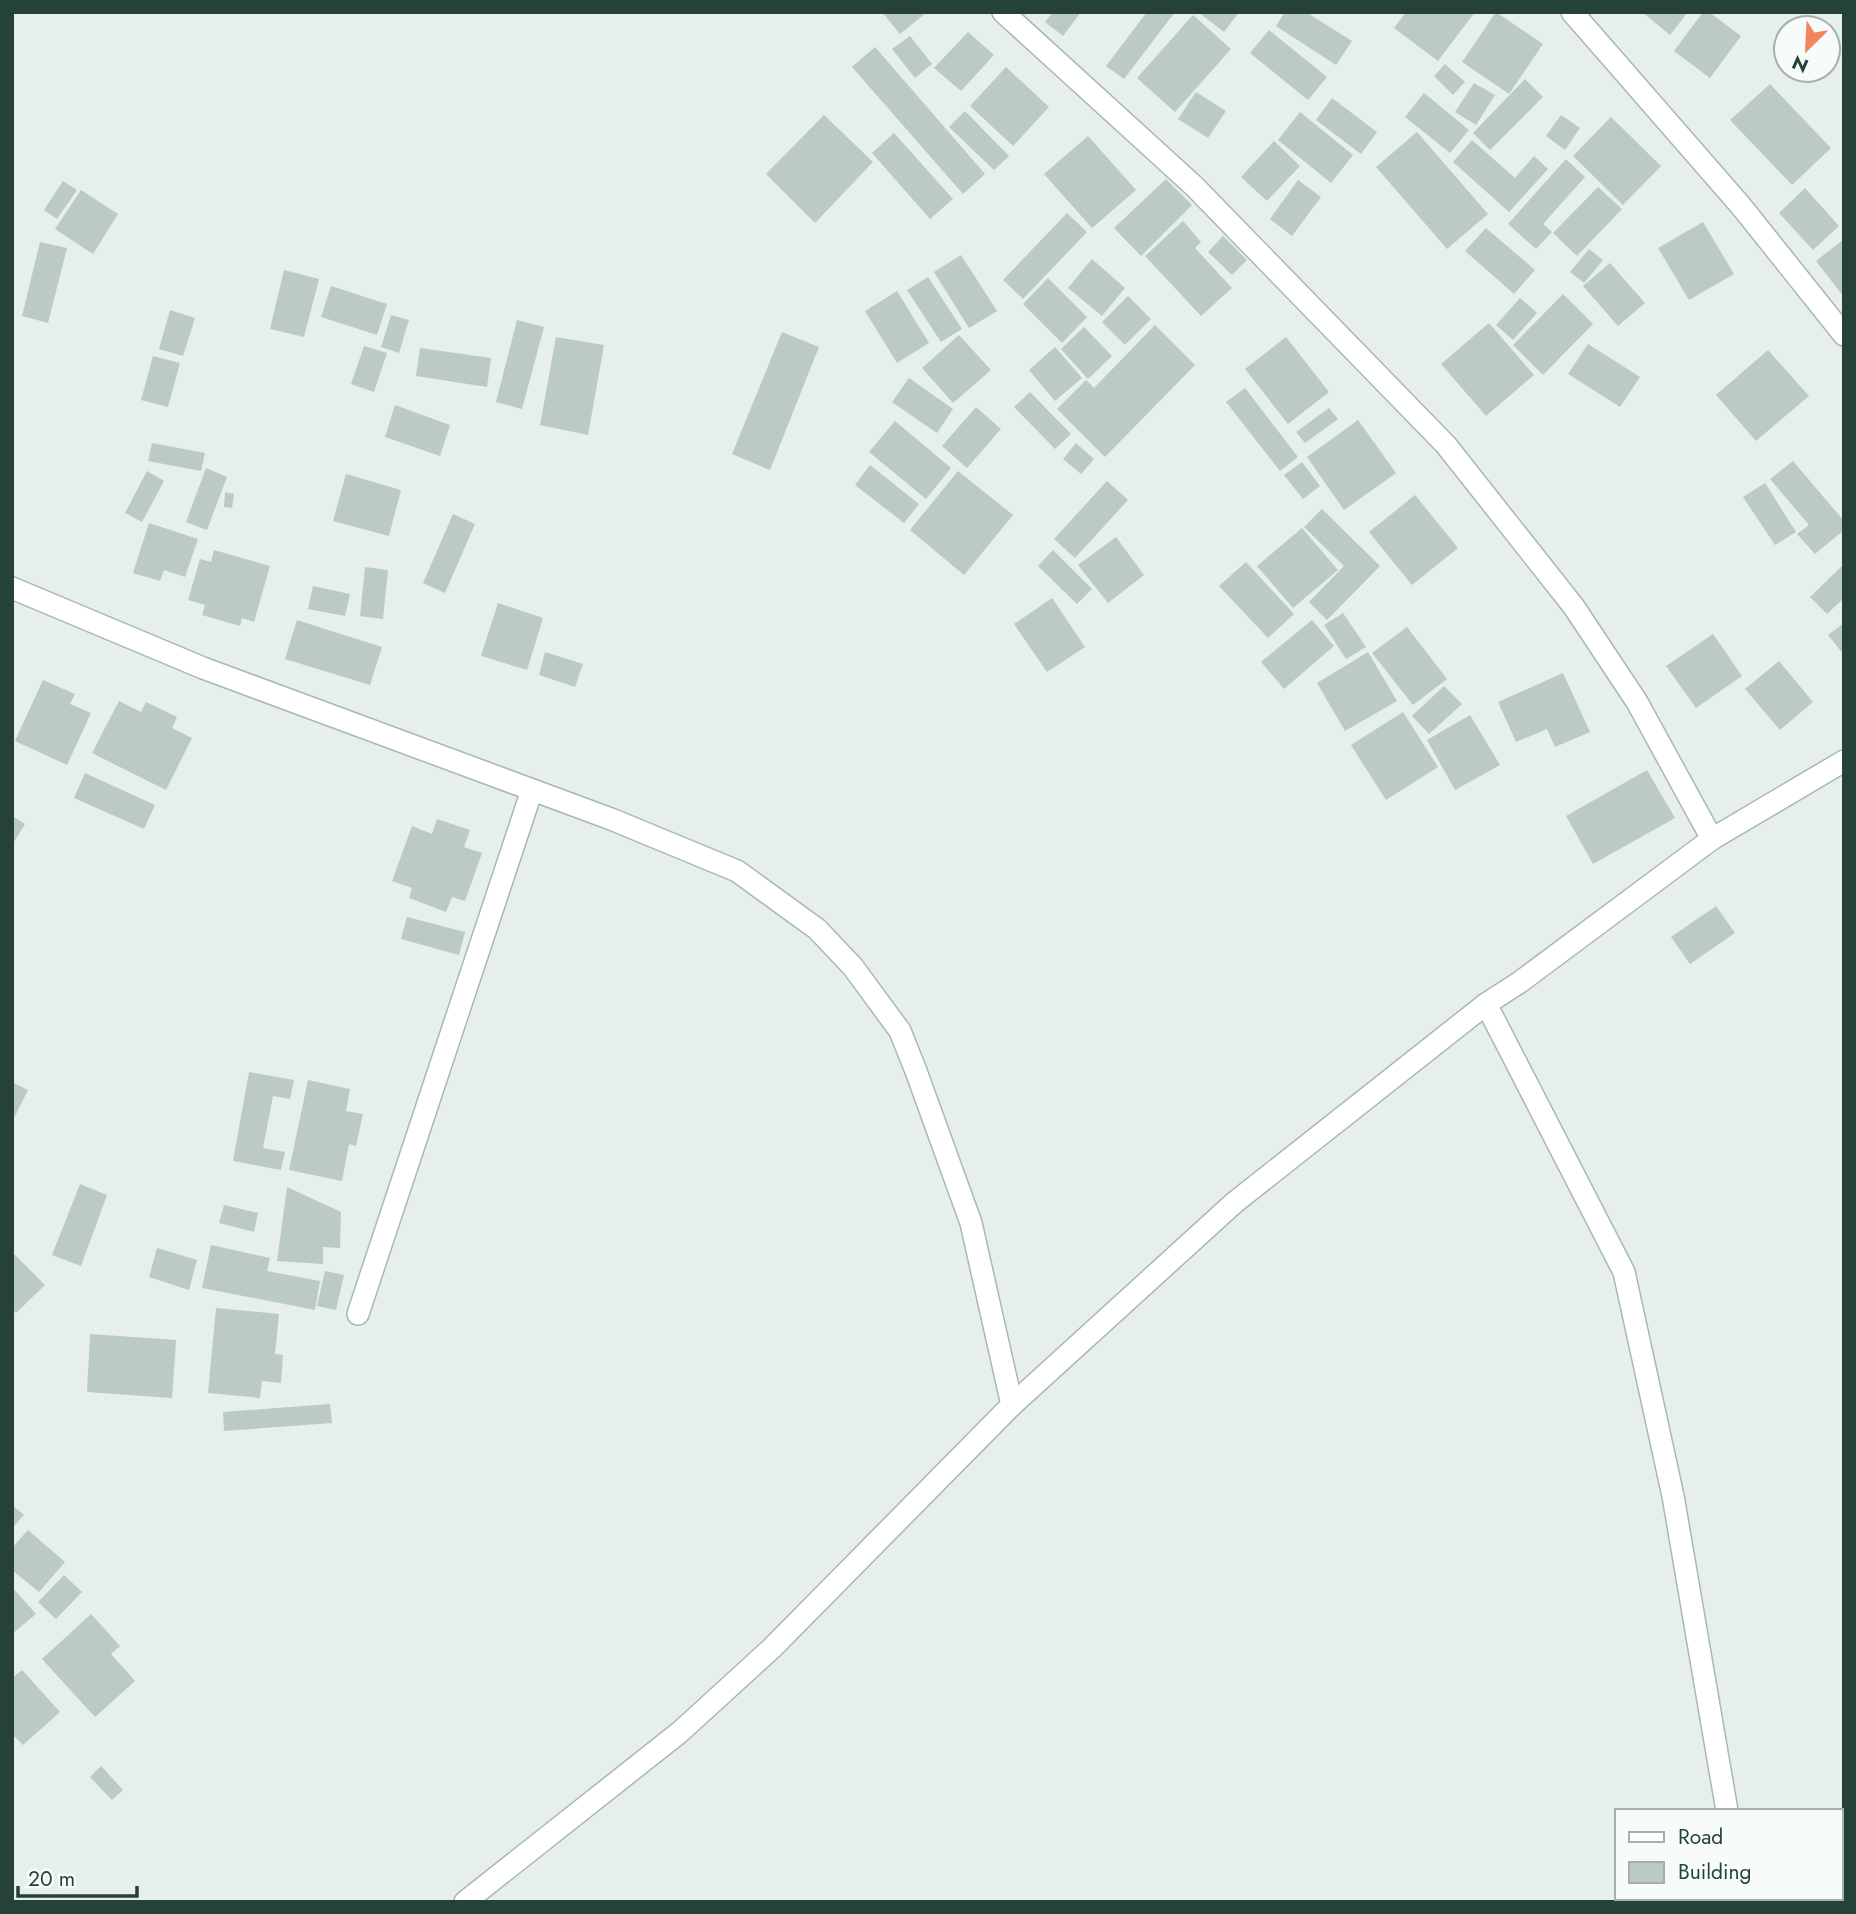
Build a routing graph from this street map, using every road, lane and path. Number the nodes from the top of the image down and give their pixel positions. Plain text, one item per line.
1 (1003, 12) edge
2 (1572, 12) edge
3 (1844, 335) edge
4 (12, 588) edge
5 (1844, 761) edge
6 (533, 790) junction
7 (1712, 839) junction
8 (1486, 1004) junction
9 (358, 1314) dead end
10 (1012, 1405) junction
11 (1727, 1809) edge
12 (465, 1902) edge

1 - 7 street
2 - 3 street
4 - 6 street
5 - 7 street
6 - 9 street
6 - 10 street
7 - 8 street
8 - 10 street
8 - 11 street
10 - 12 street

